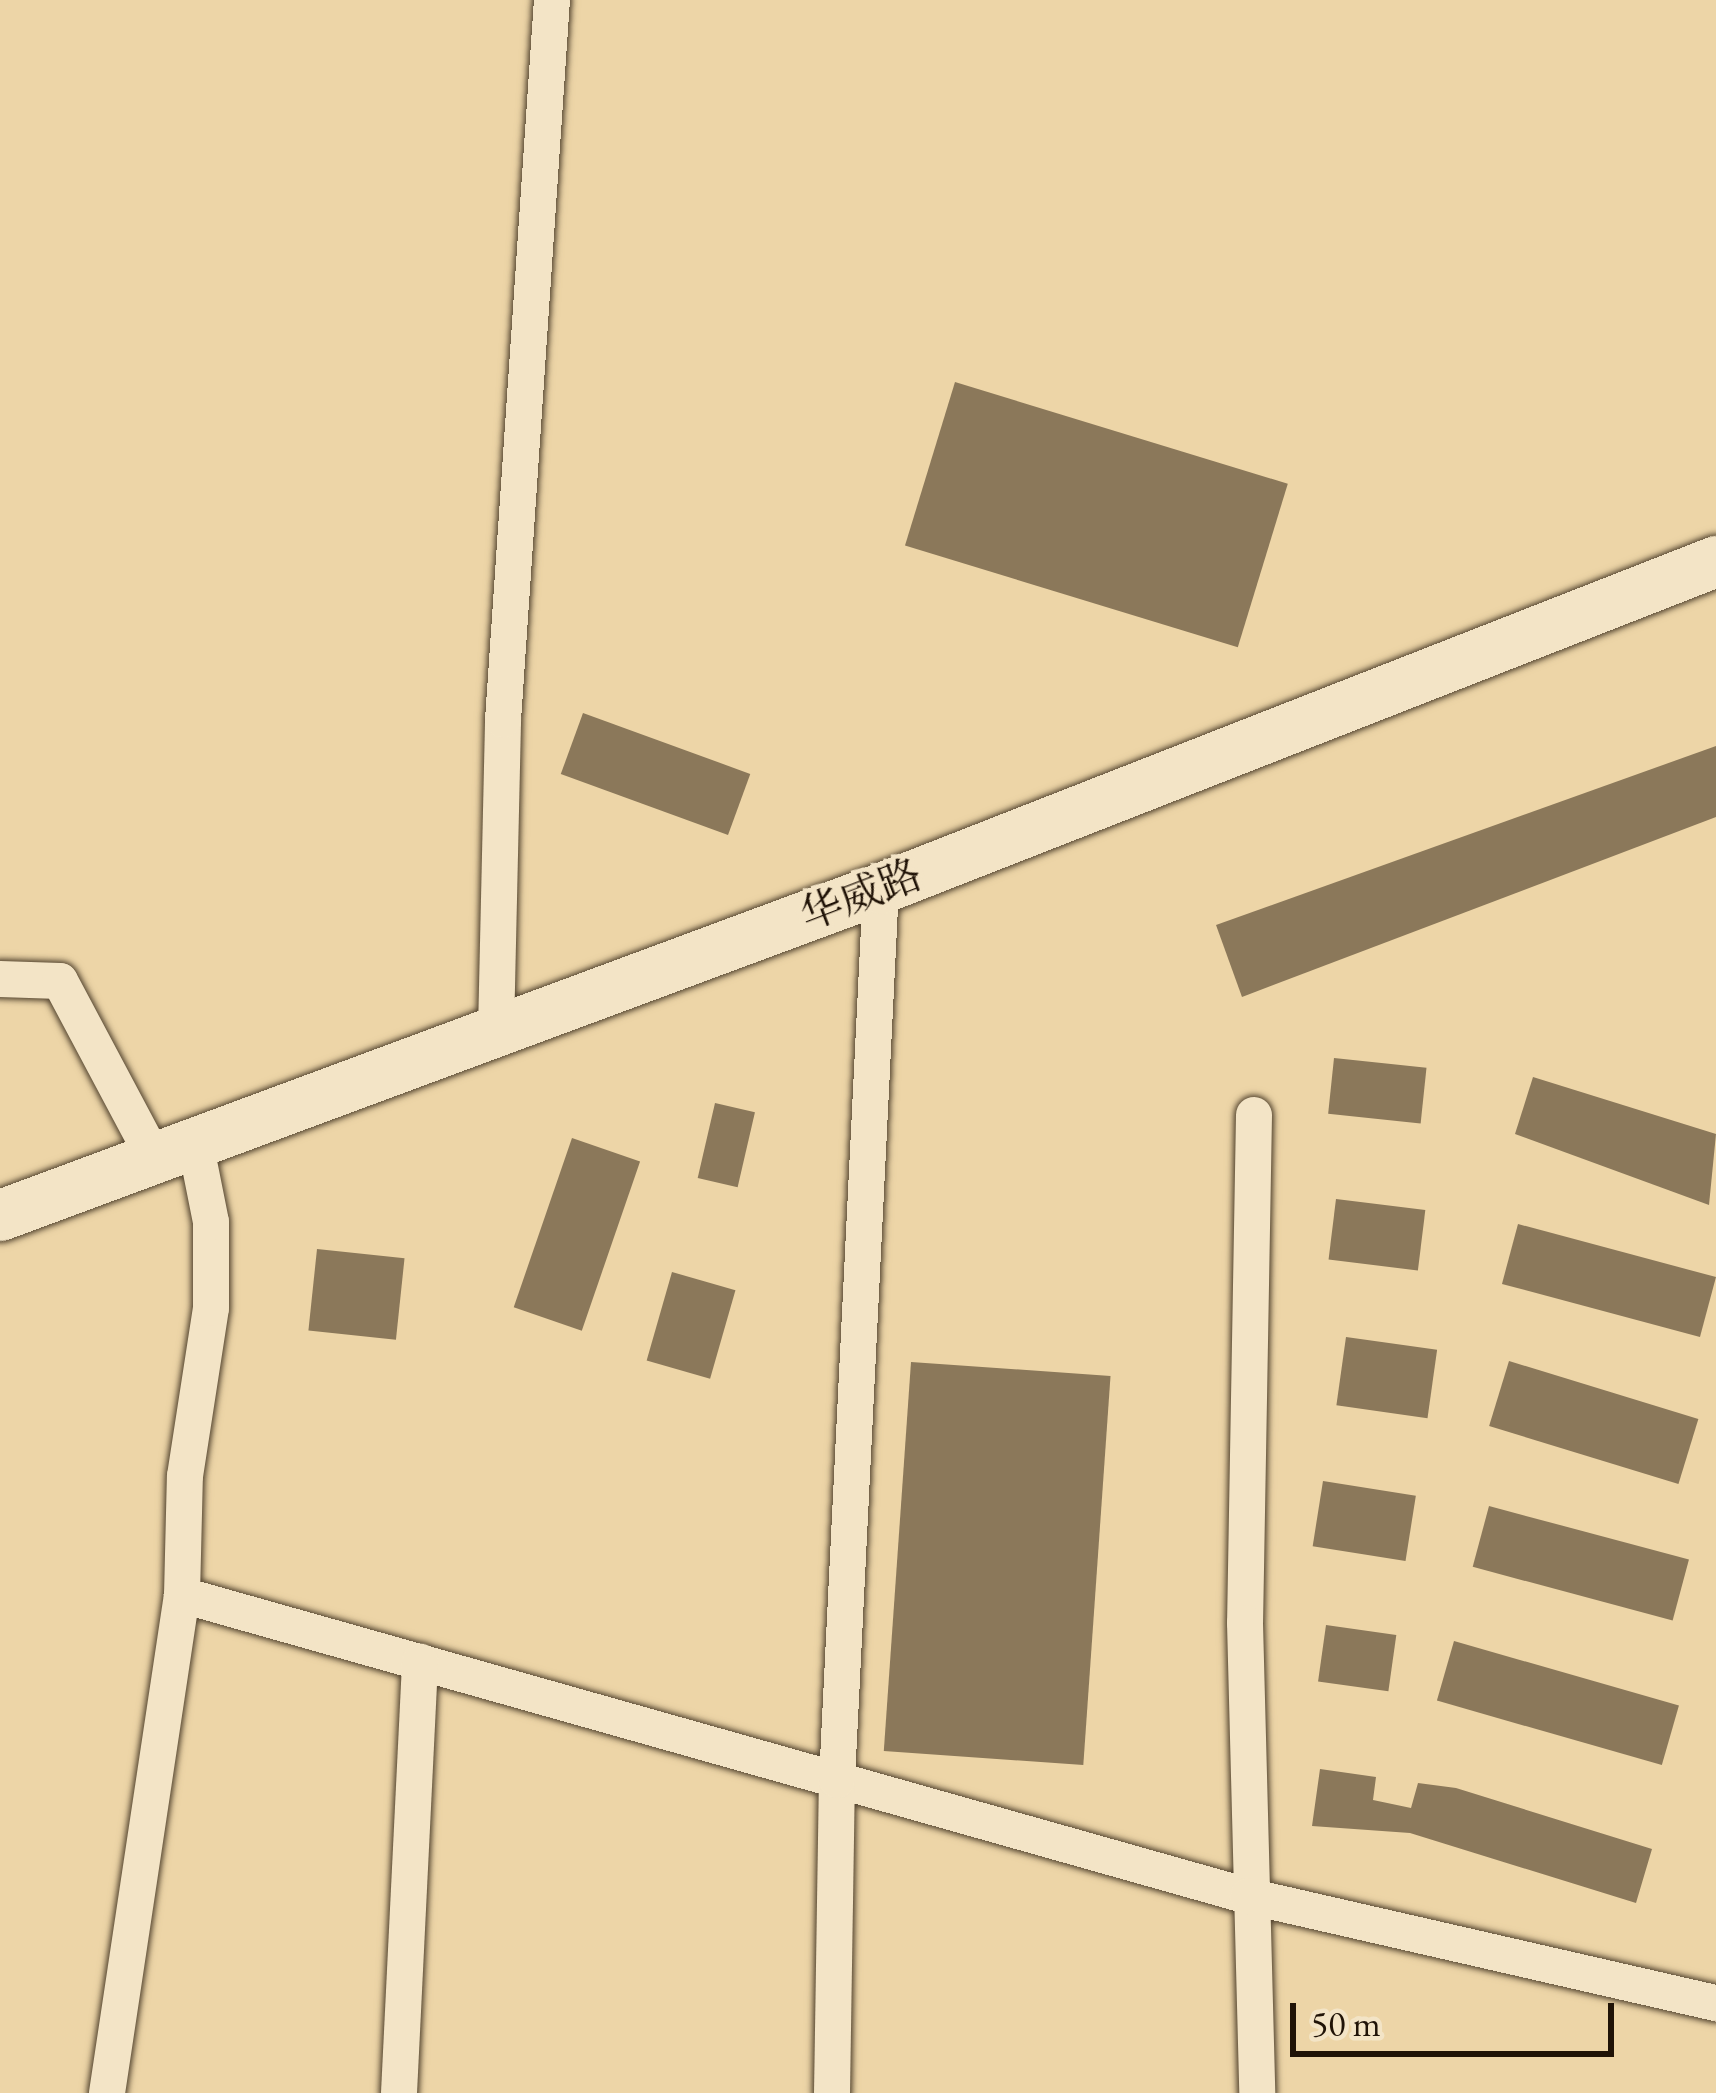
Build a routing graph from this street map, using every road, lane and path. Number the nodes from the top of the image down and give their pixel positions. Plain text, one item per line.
1 (552, 0) edge
2 (1716, 561) edge
3 (881, 887) junction
4 (0, 980) edge
5 (496, 1031) junction
6 (1254, 1115) dead end
7 (175, 1150) junction
8 (0, 1215) edge
9 (182, 1594) junction
10 (420, 1662) junction
11 (837, 1780) junction
12 (1248, 1897) junction
13 (1716, 2003) edge
14 (106, 2093) edge
15 (399, 2093) edge
16 (832, 2093) edge
17 (1257, 2093) edge

1 - 5 street
2 - 3 main road, 华威路
3 - 5 main road, 华威路
3 - 11 street
4 - 7 street
5 - 7 main road, 华威路
6 - 12 street
7 - 8 main road, 华威路
7 - 9 street
9 - 10 street
9 - 14 street
10 - 11 street
10 - 15 street
11 - 12 street
11 - 16 street
12 - 13 street
12 - 17 street

